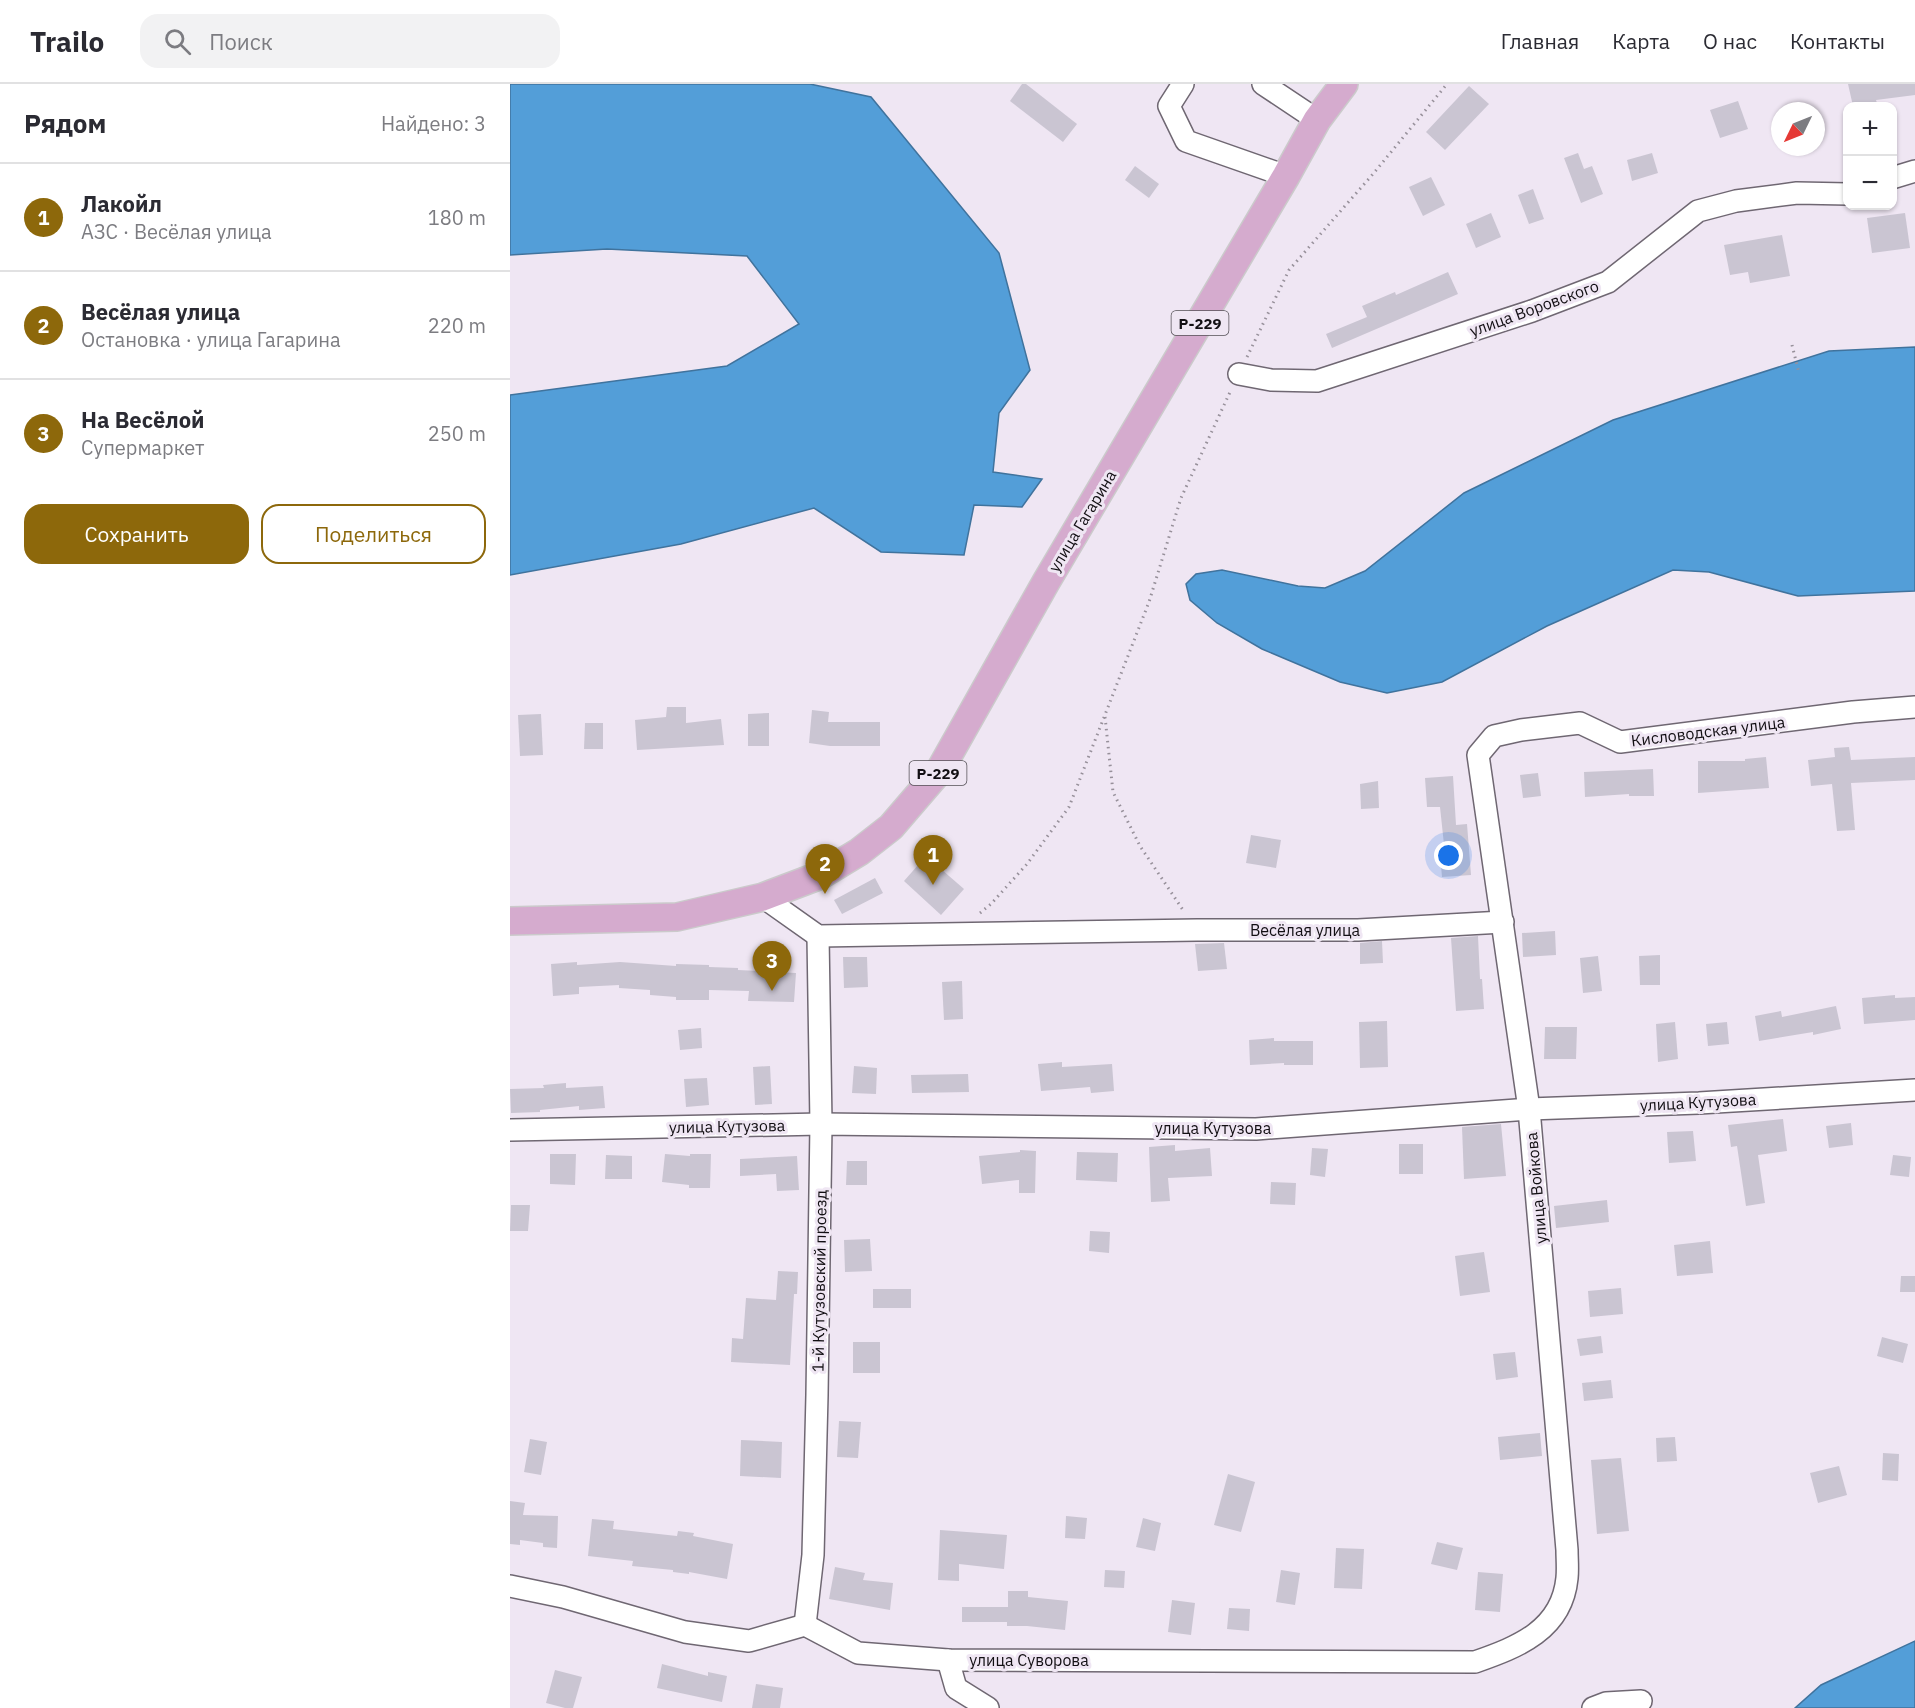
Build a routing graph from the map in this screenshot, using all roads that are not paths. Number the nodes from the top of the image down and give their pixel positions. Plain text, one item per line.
1 (1183, 84) edge
2 (1263, 84) edge
3 (1344, 84) edge
4 (1317, 120) junction
5 (1915, 171) edge
6 (1287, 177) junction
7 (1897, 177) edge
8 (1843, 194) edge
9 (1239, 374) road end
10 (1915, 707) edge
11 (1478, 755) joint
12 (763, 897) junction
13 (510, 921) edge
14 (1503, 922) junction
15 (818, 936) junction
16 (1915, 1089) edge
17 (1529, 1109) junction
18 (821, 1124) junction
19 (510, 1130) edge
20 (510, 1586) edge
21 (1552, 1620) joint
22 (805, 1625) junction
23 (948, 1660) junction
24 (1641, 1701) dead end
25 (988, 1708) edge
26 (1593, 1708) edge

1 - 6 street
2 - 4 street
3 - 4 main road, улица Гагарина / Р-229
4 - 6 main road, улица Гагарина / Р-229
5 - 7 street
6 - 12 main road, улица Гагарина / Р-229
8 - 9 street, улица Воровского
10 - 11 street, Кисловодская улица
11 - 14 street, улица Войкова
12 - 13 main road, Р-229
12 - 15 street
14 - 15 street, Весёлая улица
14 - 17 street, улица Войкова
15 - 18 street, 1-й Кутузовский проезд
16 - 17 street, улица Кутузова
17 - 18 street, улица Кутузова
17 - 21 street, улица Войкова
18 - 19 street, улица Кутузова
18 - 22 street, 1-й Кутузовский проезд
20 - 22 street
21 - 23 street, улица Суворова
22 - 23 street, улица Суворова
23 - 25 street
24 - 26 street

